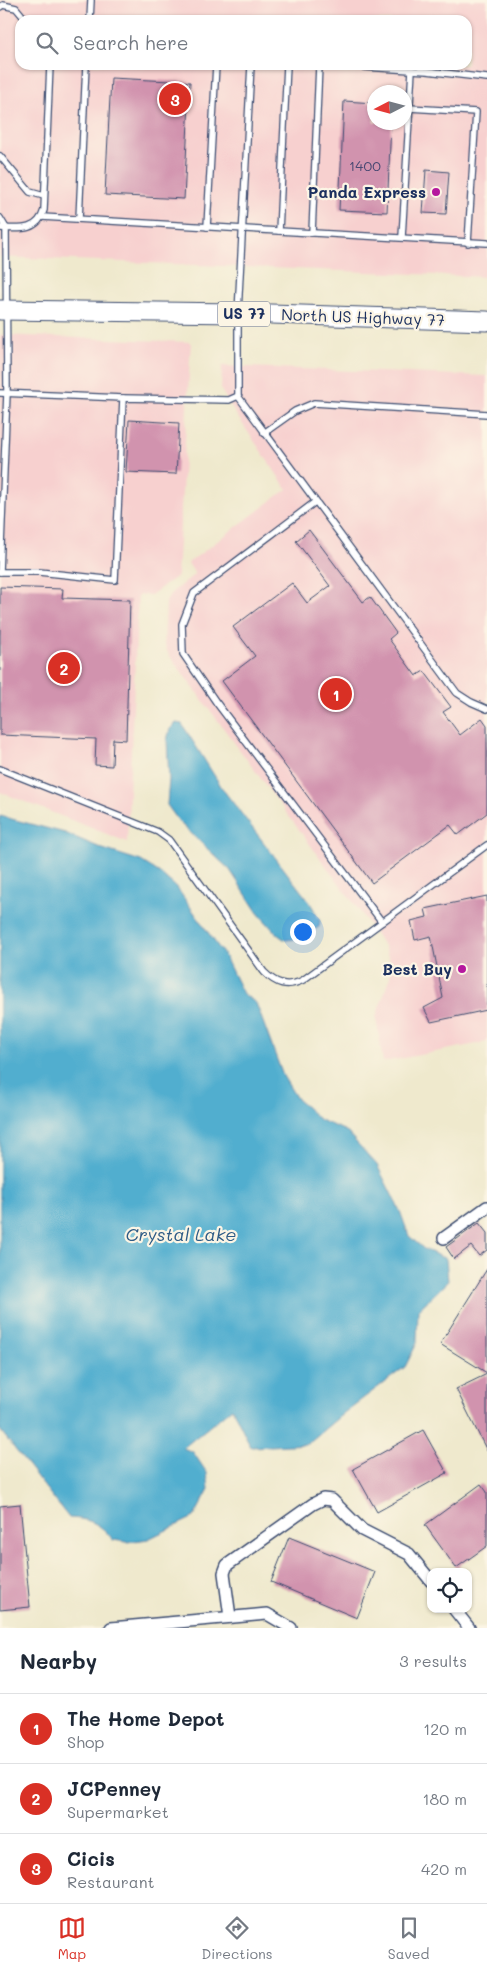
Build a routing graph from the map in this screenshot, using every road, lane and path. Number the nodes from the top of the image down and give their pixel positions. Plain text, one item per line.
1 (91, 0) edge
2 (3, 4) edge
3 (22, 15) edge
4 (90, 15) edge
5 (50, 70) edge
6 (86, 70) edge
7 (216, 70) edge
8 (251, 70) edge
9 (287, 70) edge
10 (319, 70) edge
11 (412, 70) joint
12 (487, 78) edge
13 (411, 85) edge
14 (412, 108) edge
15 (408, 130) edge
16 (0, 156) edge
17 (44, 196) junction
18 (42, 217) junction
19 (0, 218) edge
20 (79, 219) junction
21 (207, 227) junction
22 (3, 228) edge
23 (242, 230) junction
24 (279, 231) junction
25 (312, 232) junction
26 (402, 237) junction
27 (468, 243) junction
28 (487, 243) edge
29 (3, 310) edge
30 (238, 313) junction
31 (487, 322) edge
32 (0, 393) edge
33 (7, 393) junction
34 (238, 396) junction
35 (123, 398) junction
36 (487, 414) edge
37 (264, 433) junction
38 (315, 502) junction
39 (0, 572) edge
40 (487, 709) edge
41 (0, 770) edge
42 (487, 844) edge
43 (382, 922) junction
44 (487, 1207) edge
45 (444, 1238) dead end
46 (427, 1576) edge
47 (457, 1613) edge
48 (230, 1617) junction
49 (111, 1628) edge
50 (290, 1628) edge
51 (469, 1628) edge

1 - 4 lane
2 - 3 lane
5 - 17 lane
6 - 20 lane
7 - 21 lane
8 - 23 lane
9 - 24 lane
10 - 25 lane
11 - 12 lane
11 - 13 lane
14 - 27 lane
15 - 26 lane
16 - 17 lane
17 - 18 lane
18 - 20 lane
18 - 22 lane
19 - 22 lane
20 - 21 lane
21 - 23 lane
22 - 29 lane
23 - 24 lane
23 - 30 lane
24 - 25 lane
25 - 26 lane
26 - 27 lane
27 - 28 lane
29 - 30 main road, North US Highway 77 / US 77
29 - 33 lane
30 - 31 main road, North US Highway 77 / US 77
30 - 34 lane
32 - 33 lane
33 - 35 lane
33 - 39 lane
34 - 35 lane
34 - 37 lane
35 - 39 lane
36 - 37 lane
37 - 38 lane
38 - 40 lane
38 - 43 lane
41 - 43 lane
42 - 43 lane
44 - 45 street
46 - 48 street
47 - 51 street
48 - 49 street
48 - 50 street

